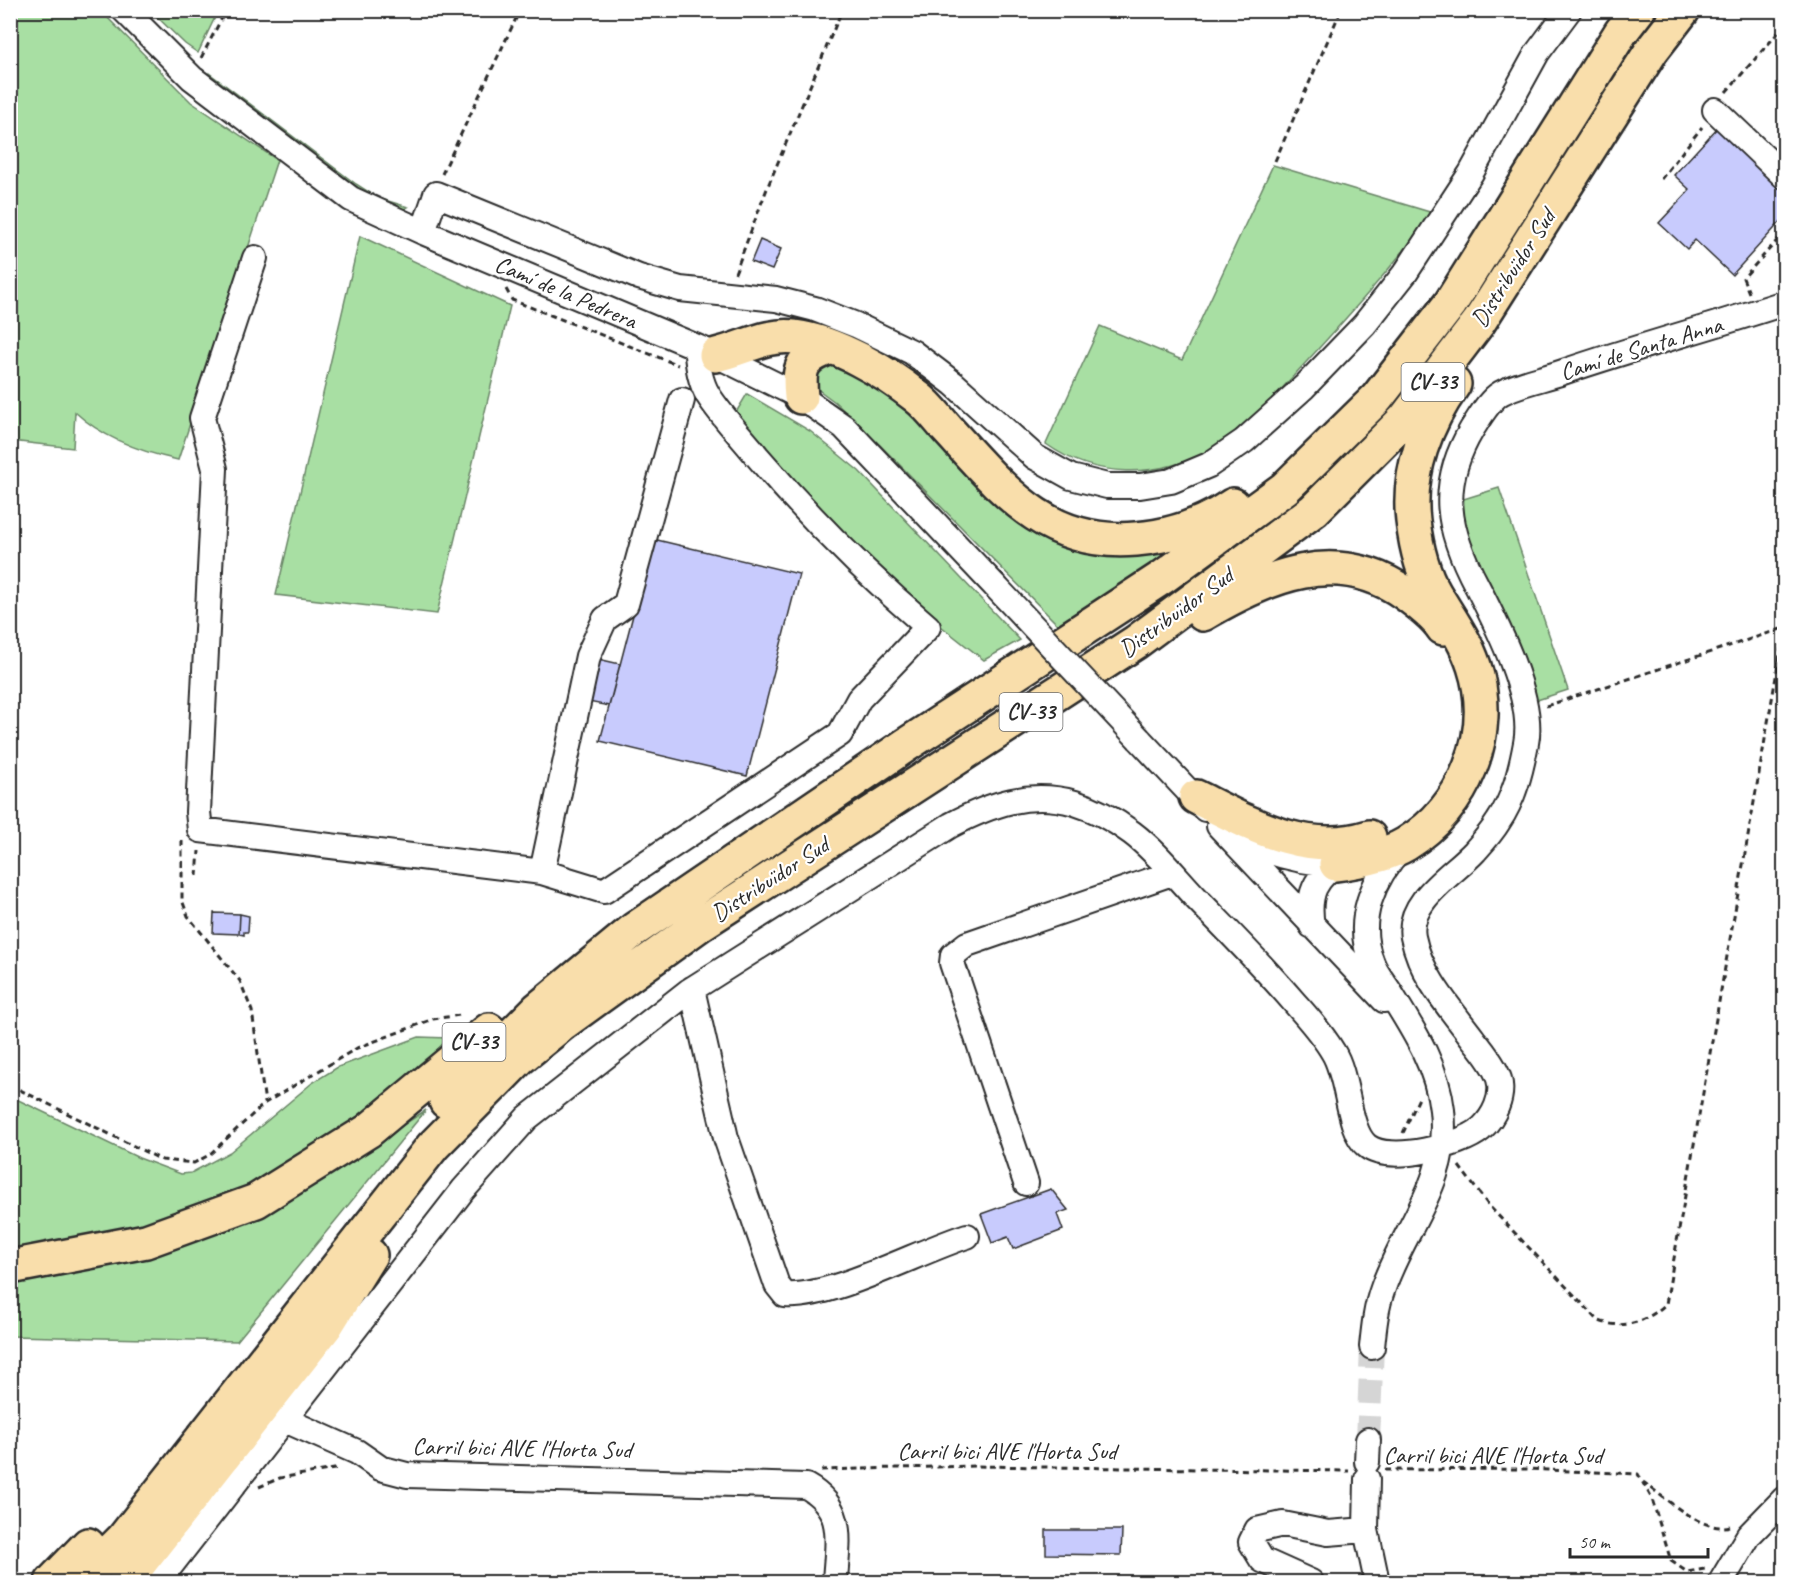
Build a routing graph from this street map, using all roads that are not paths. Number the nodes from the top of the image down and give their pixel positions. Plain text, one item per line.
1 (124, 10) edge
2 (1569, 10) edge
3 (1638, 10) edge
4 (1683, 10) edge
5 (1652, 50) junction
6 (1715, 110) dead end
7 (1785, 176) edge
8 (423, 232) junction
9 (255, 258) dead end
10 (1785, 303) edge
11 (1450, 304) junction
12 (831, 347) junction
13 (706, 351) junction
14 (801, 397) junction
15 (682, 400) dead end
16 (1136, 642) junction
17 (906, 745) junction
18 (1456, 756) junction
19 (1212, 811) junction
20 (1404, 845) junction
21 (1336, 864) junction
22 (542, 872) junction
23 (1172, 873) junction
24 (1368, 901) junction
25 (1312, 926) junction
26 (692, 989) junction
27 (1410, 1024) junction
28 (520, 1058) junction
29 (1443, 1145) junction
30 (1026, 1183) dead end
31 (967, 1236) dead end
32 (10, 1267) edge
33 (1372, 1347) tunnel mouth
34 (285, 1420) junction
35 (1367, 1465) tunnel mouth
36 (1785, 1499) edge
37 (1366, 1530) junction
38 (1714, 1576) edge
39 (52, 1582) edge
40 (80, 1582) edge
41 (125, 1582) edge
42 (158, 1582) edge
43 (835, 1582) edge
44 (1311, 1582) edge
45 (1377, 1582) edge

1 - 8 street, Camí de la Pedrera
2 - 8 street
3 - 11 highway, Distribuïdor Sud / CV-33
4 - 5 highway, Distribuïdor Sud / CV-33
5 - 16 highway, Distribuïdor Sud / CV-33
5 - 20 highway
6 - 7 street
8 - 13 street, Camí de la Pedrera
9 - 22 street
10 - 29 street, Camí de Santa Anna
11 - 12 highway
11 - 17 highway, Distribuïdor Sud / CV-33
12 - 13 highway
12 - 14 highway
13 - 14 street, Camí de la Pedrera
13 - 22 street
14 - 19 street, Camí de la Pedrera, bridge
15 - 22 street
16 - 18 highway
16 - 28 highway, Distribuïdor Sud / CV-33
17 - 32 highway, CV-33
17 - 39 highway
18 - 19 highway
18 - 21 street
19 - 21 street
19 - 25 street
20 - 21 highway
20 - 24 street
21 - 24 street
21 - 25 street
23 - 26 street
23 - 29 street
23 - 30 street
24 - 27 street
25 - 27 street
26 - 31 street
26 - 34 street
27 - 29 street
28 - 40 highway, CV-33
28 - 41 highway
29 - 33 street
34 - 42 street
34 - 43 street
35 - 37 street
36 - 38 street
37 - 44 street
37 - 45 street

